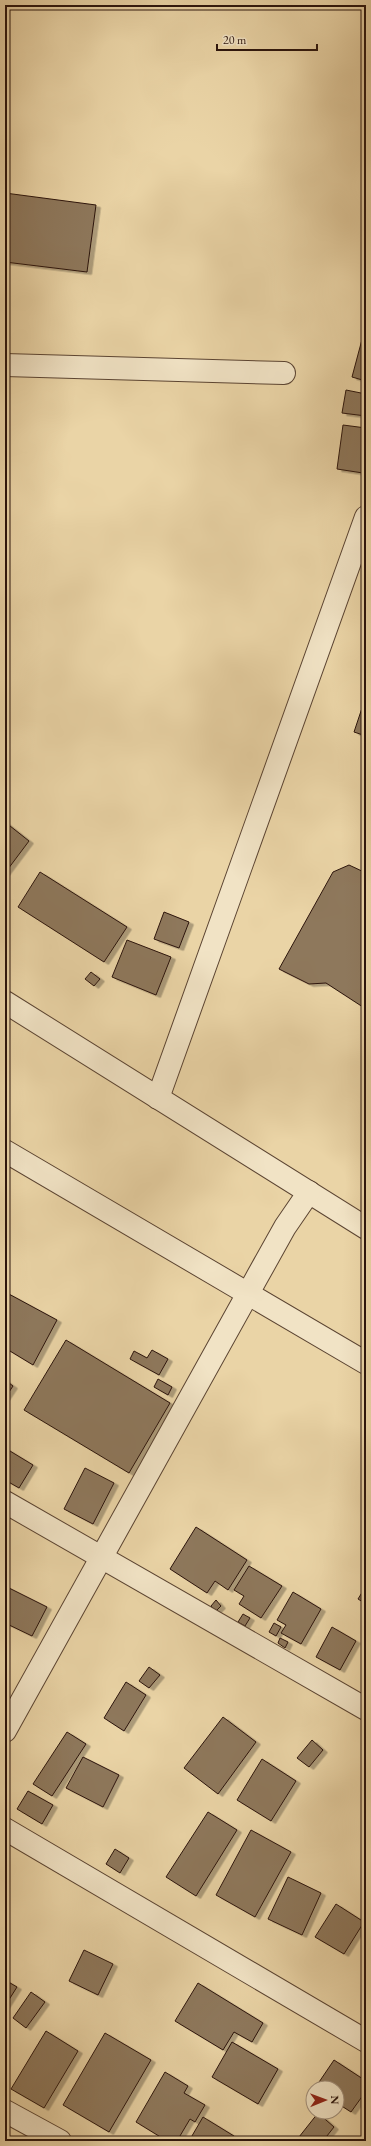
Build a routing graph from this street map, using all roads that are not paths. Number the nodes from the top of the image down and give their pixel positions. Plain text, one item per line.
1 (5, 365) edge
2 (284, 373) dead end
3 (366, 517) edge
4 (5, 1002) edge
5 (158, 1098) junction
6 (5, 1151) edge
7 (309, 1192) junction
8 (366, 1228) edge
9 (252, 1286) junction
10 (366, 1363) edge
11 (5, 1502) edge
12 (101, 1557) junction
13 (366, 1709) edge
14 (5, 1730) edge
15 (5, 1829) edge
16 (366, 2041) edge
17 (5, 2111) edge
18 (60, 2141) edge

1 - 2 street
3 - 5 street
4 - 5 street
5 - 7 street
6 - 9 street
7 - 8 street
7 - 9 street
9 - 10 street
9 - 12 street
11 - 12 street
12 - 13 street
12 - 14 street
15 - 16 street
17 - 18 street

